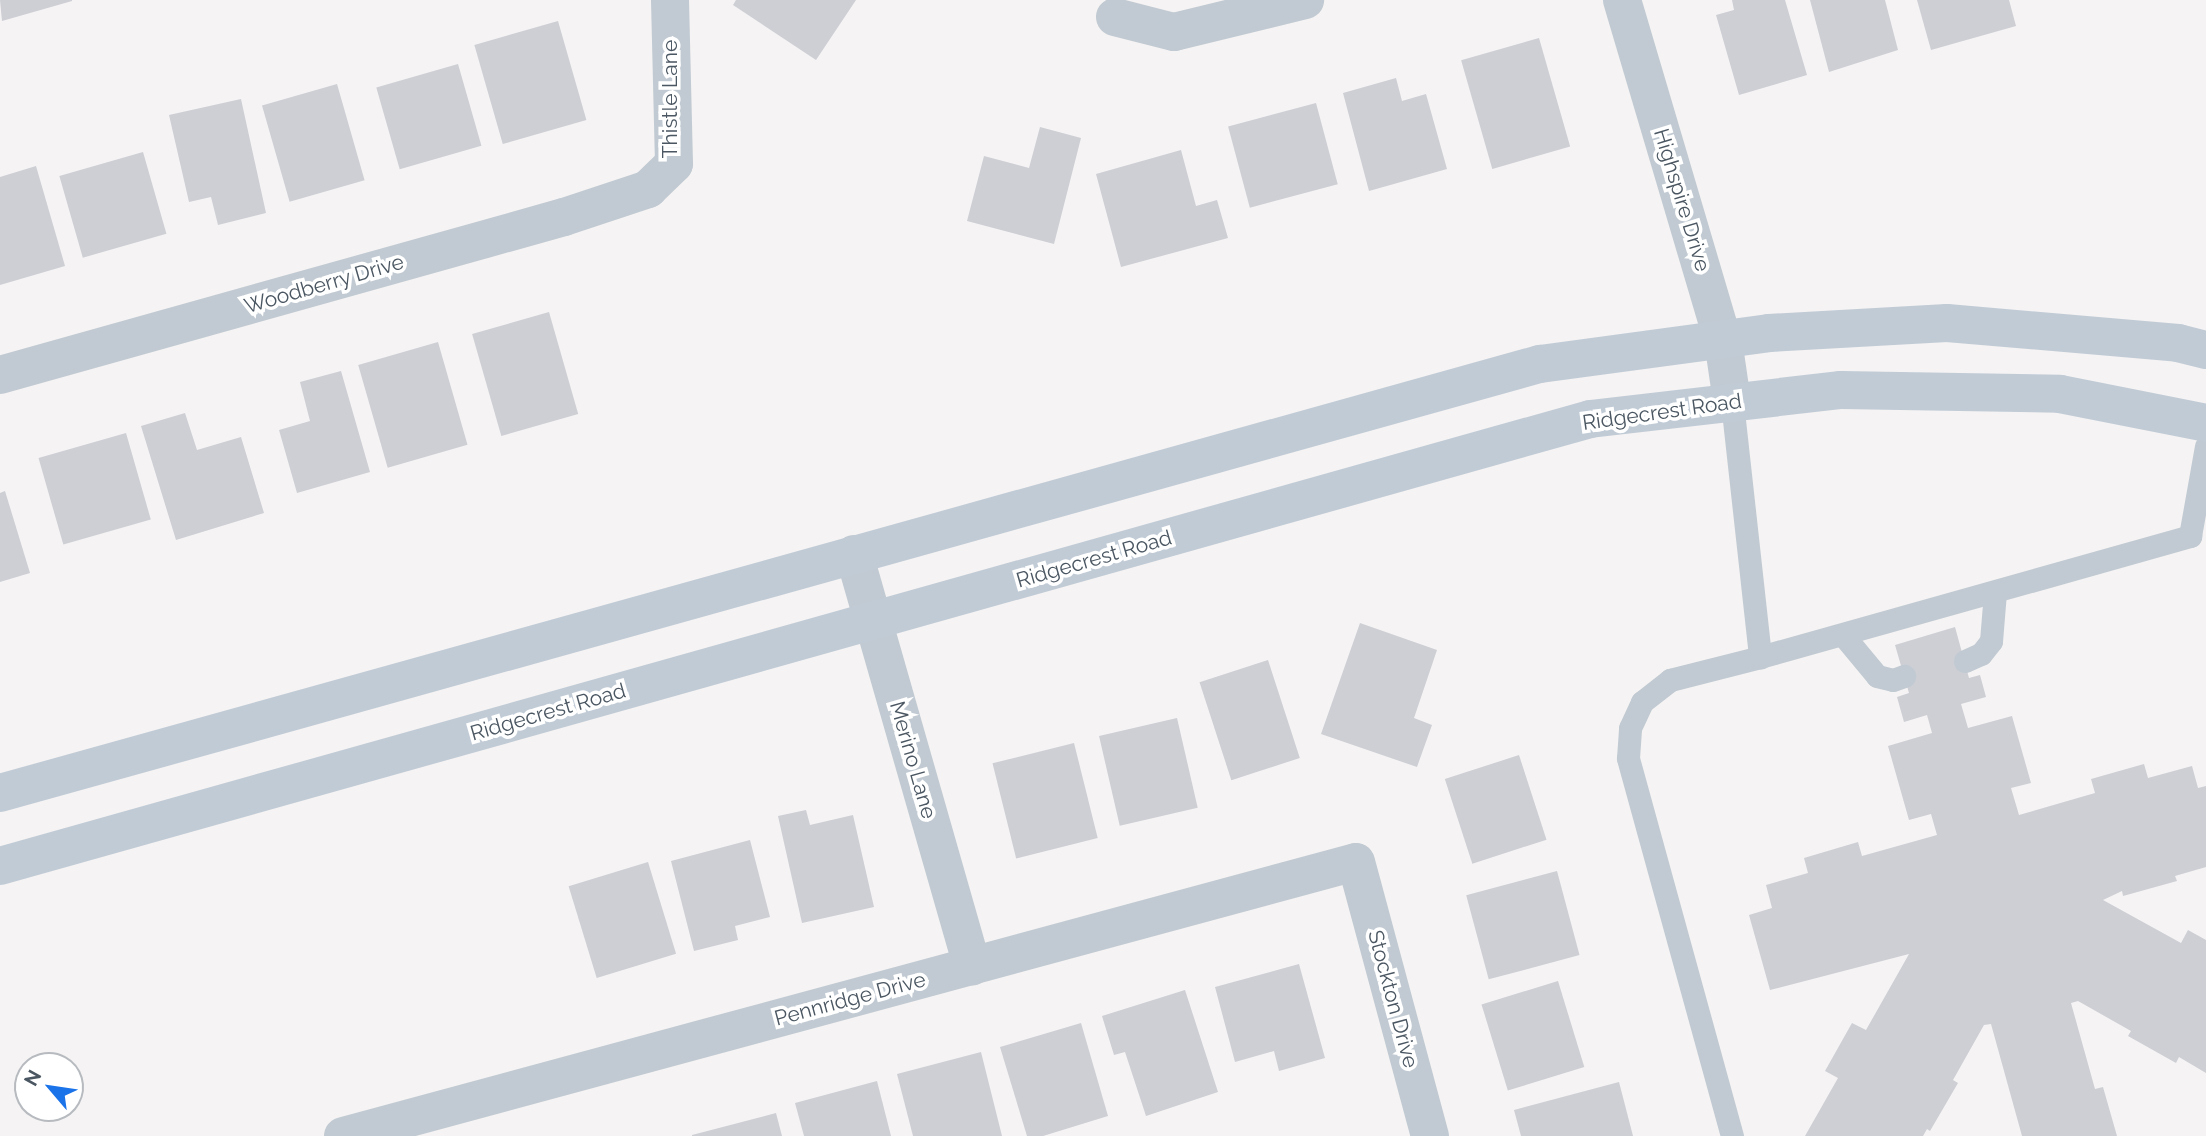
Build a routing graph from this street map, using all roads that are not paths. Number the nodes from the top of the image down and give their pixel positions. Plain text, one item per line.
1 (670, 0) edge
2 (1305, 0) edge
3 (1622, 0) edge
4 (1115, 17) dead end
5 (648, 189) joint
6 (1723, 340) junction
7 (2206, 350) edge
8 (0, 375) edge
9 (1732, 402) junction
10 (2206, 423) edge
11 (2206, 446) edge
12 (2198, 537) edge
13 (854, 554) junction
14 (1995, 592) junction
15 (873, 621) junction
16 (1843, 635) junction
17 (1760, 657) junction
18 (1965, 661) dead end
19 (1904, 676) dead end
20 (0, 793) edge
21 (1356, 862) joint
22 (0, 866) edge
23 (972, 966) junction
24 (343, 1136) edge
25 (1430, 1136) edge
26 (1732, 1136) edge

1 - 5 street, Thistle Lane
2 - 4 street
3 - 6 street, Highspire Drive
5 - 8 street, Woodberry Drive
6 - 7 main road
6 - 9 street, Highspire Drive
6 - 13 main road
9 - 10 main road, Ridgecrest Road
9 - 15 main road, Ridgecrest Road
9 - 17 lane
11 - 12 lane
12 - 14 lane
13 - 15 street, Merino Lane
13 - 20 main road
14 - 16 lane
14 - 18 lane
15 - 22 main road, Ridgecrest Road
15 - 23 street, Merino Lane
16 - 17 lane
16 - 19 lane
17 - 26 lane
21 - 23 street, Pennridge Drive
21 - 25 street, Stockton Drive
23 - 24 street, Pennridge Drive

